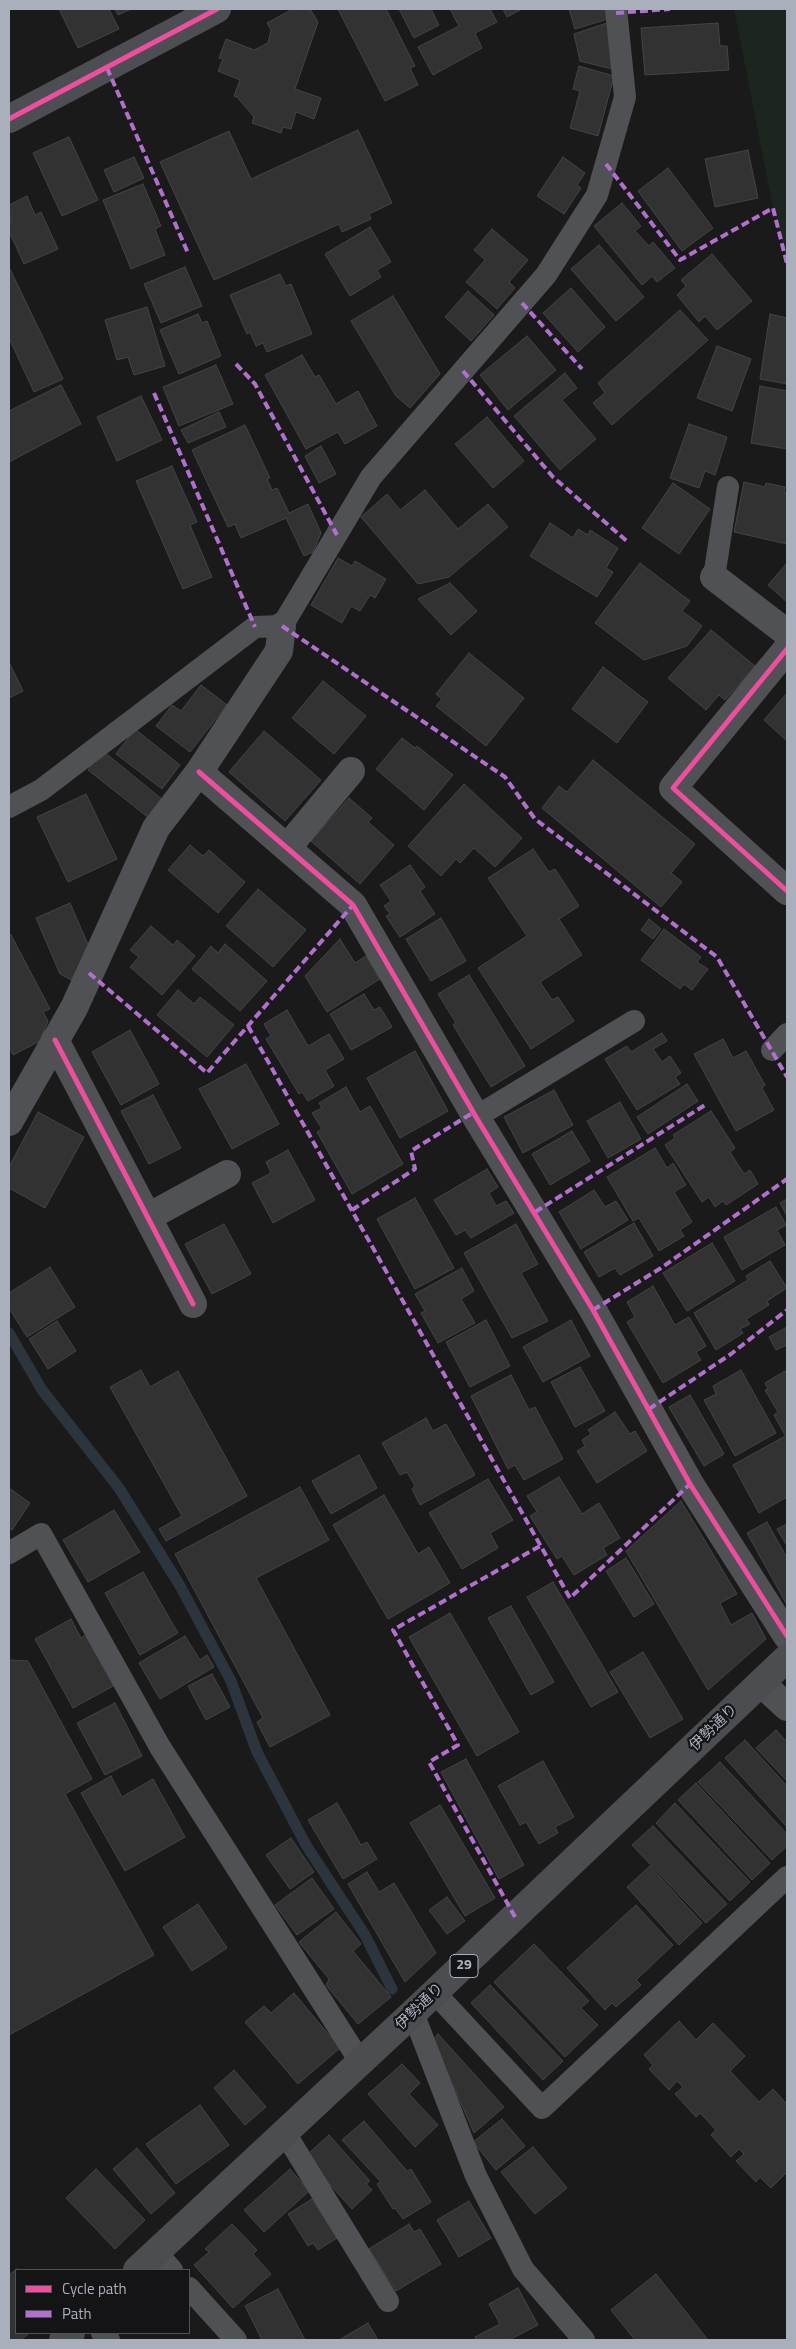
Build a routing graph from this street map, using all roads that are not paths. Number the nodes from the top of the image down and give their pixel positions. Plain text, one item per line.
1 (616, 9) edge
2 (201, 12) edge
3 (9, 119) edge
4 (728, 487) dead end
5 (714, 577) joint
6 (282, 626) junction
7 (787, 633) edge
8 (787, 650) edge
9 (351, 771) dead end
10 (199, 772) junction
11 (9, 807) edge
12 (286, 848) junction
13 (787, 891) edge
14 (634, 1021) dead end
15 (55, 1040) junction
16 (476, 1117) junction
17 (9, 1122) edge
18 (227, 1174) dead end
19 (148, 1217) junction
20 (193, 1304) dead end
21 (9, 1554) edge
22 (787, 1636) edge
23 (787, 1658) edge
24 (761, 1683) junction
25 (787, 1707) edge
26 (787, 1877) edge
27 (435, 1993) junction
28 (413, 2014) junction
29 (361, 2062) junction
30 (285, 2133) junction
31 (155, 2264) edge
32 (190, 2289) edge
33 (388, 2301) dead end
34 (236, 2340) edge
35 (584, 2340) edge

1 - 6 lane
2 - 3 street
4 - 5 lane
5 - 7 street
6 - 10 street
6 - 11 lane
8 - 13 street
9 - 12 street
10 - 12 street
10 - 15 street
12 - 16 street
14 - 16 lane
15 - 17 street
15 - 19 street
16 - 22 street
18 - 19 street
19 - 20 street
21 - 29 lane
23 - 24 main road, 伊勢通り / 29
24 - 25 street
24 - 27 main road, 伊勢通り / 29
26 - 27 lane
27 - 28 main road, 伊勢通り / 29
28 - 29 main road, 伊勢通り / 29
28 - 35 lane
29 - 30 main road, 伊勢通り / 29
30 - 31 main road, 伊勢通り / 29
30 - 33 lane
32 - 34 lane

